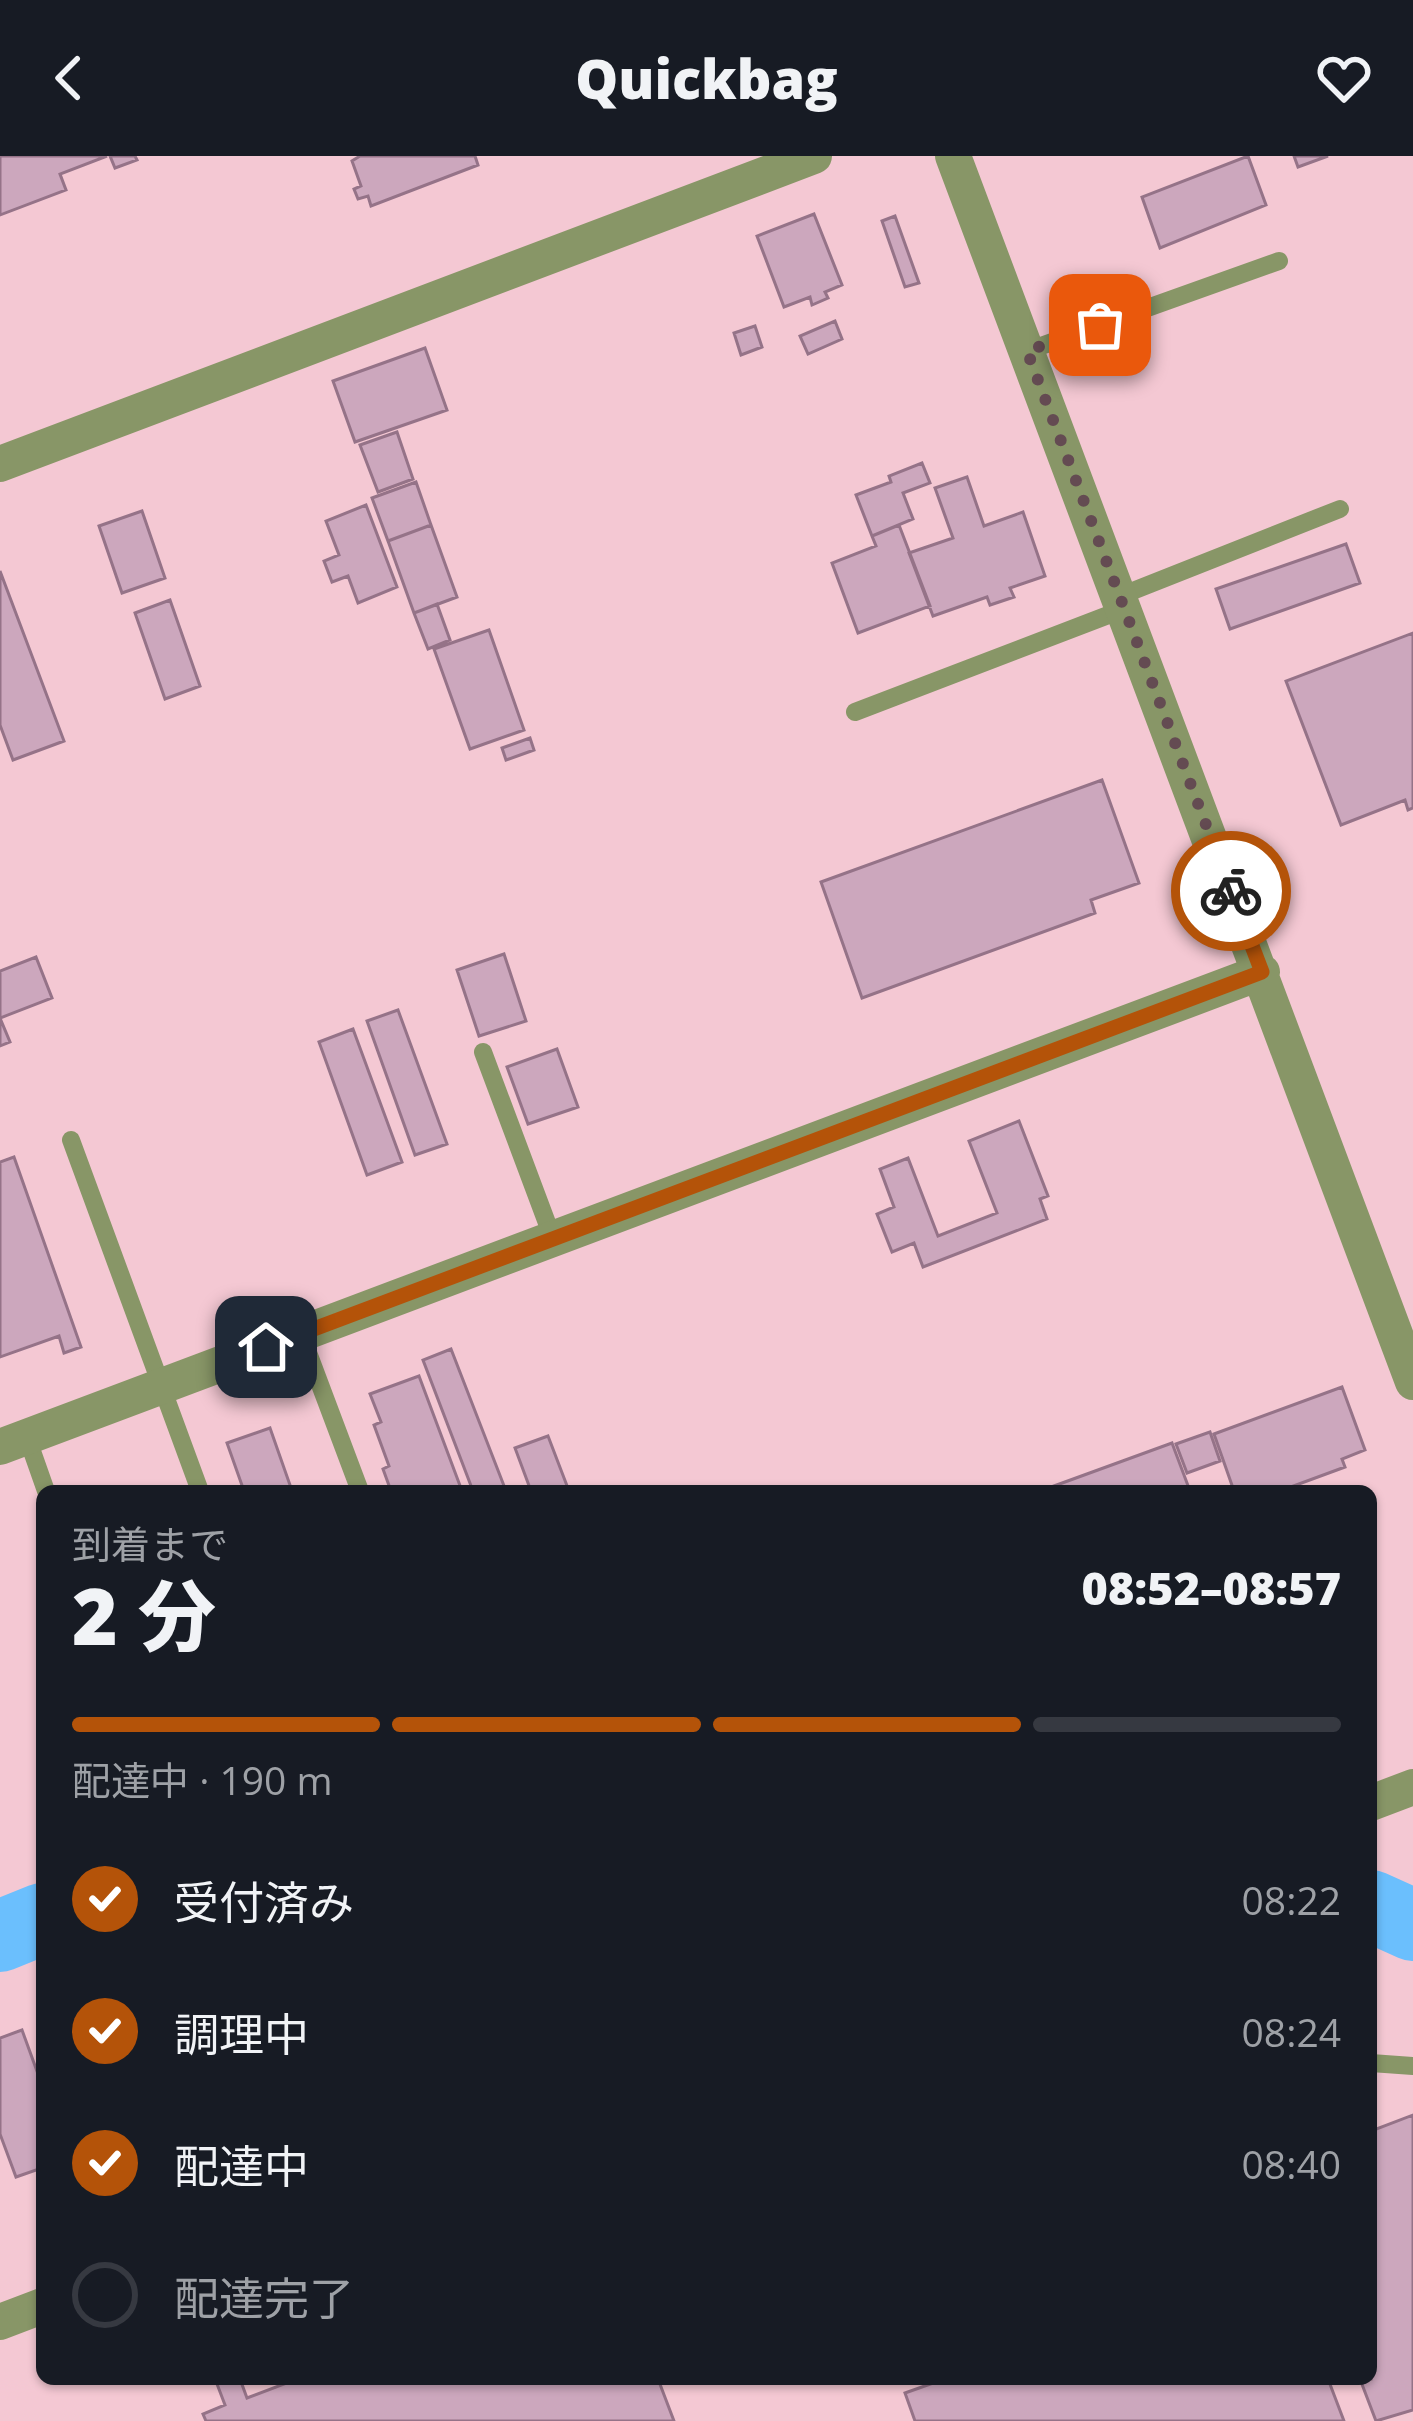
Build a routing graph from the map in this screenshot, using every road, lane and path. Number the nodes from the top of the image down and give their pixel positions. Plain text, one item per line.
1 (814, 156) edge
2 (953, 156) edge
3 (1279, 261) dead end
4 (1027, 351) junction
5 (0, 464) edge
6 (1340, 509) dead end
7 (1122, 603) junction
8 (855, 712) dead end
9 (1262, 972) junction
10 (484, 1052) dead end
11 (71, 1140) dead end
12 (554, 1239) junction
13 (301, 1334) junction
14 (1413, 1382) edge
15 (163, 1386) junction
16 (14, 1442) edge
17 (42, 1485) edge
18 (198, 1485) edge
19 (358, 1485) edge
20 (1413, 1787) edge
21 (1377, 1801) edge
22 (1377, 2063) edge
23 (1413, 2066) edge
24 (36, 2308) edge
25 (0, 2322) edge

1 - 5 street
2 - 4 street
3 - 4 lane
4 - 7 street
6 - 7 lane
7 - 8 lane
7 - 9 street
9 - 12 street
9 - 14 street
10 - 12 lane
11 - 15 lane
12 - 13 street
13 - 15 street
13 - 19 lane
15 - 16 street
15 - 18 lane
16 - 17 lane
20 - 21 street
22 - 23 lane
24 - 25 street

